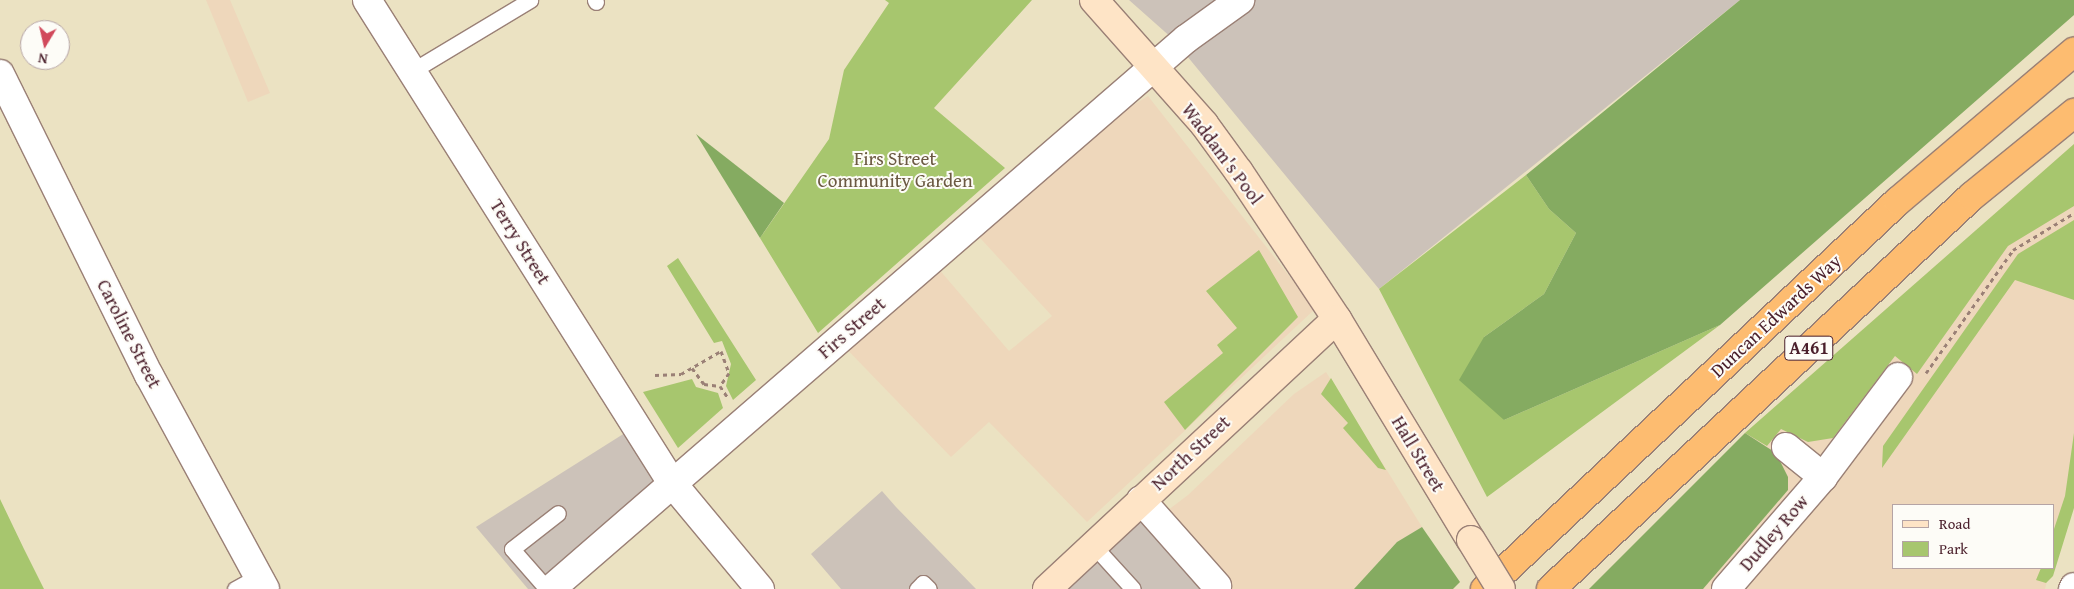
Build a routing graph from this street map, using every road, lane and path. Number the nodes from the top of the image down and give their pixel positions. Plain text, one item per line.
1 (367, 0) edge
2 (530, 0) edge
3 (1094, 0) edge
4 (1240, 0) edge
5 (2074, 52) edge
6 (1153, 69) junction
7 (412, 71) junction
8 (0, 74) edge
9 (2074, 113) edge
10 (2074, 213) edge
11 (1336, 319) junction
12 (692, 368) junction
13 (655, 375) dead end
14 (1910, 377) joint
15 (720, 386) junction
16 (742, 423) junction
17 (1786, 447) dead end
18 (1823, 477) junction
19 (672, 483) junction
20 (1141, 500) junction
21 (558, 513) dead end
22 (1093, 545) junction
23 (253, 585) edge
24 (1217, 586) dead end
25 (1049, 588) edge
26 (546, 589) edge
27 (551, 589) edge
28 (760, 589) edge
29 (917, 589) edge
30 (929, 589) edge
31 (1133, 589) edge
32 (1485, 589) edge
33 (1501, 589) edge
34 (1551, 589) edge
35 (1726, 589) edge

1 - 7 street, Terry Street
2 - 7 lane
3 - 6 main road, Waddam's Pool
4 - 6 street, Firs Street
5 - 32 highway, Duncan Edwards Way / A461
6 - 11 main road, Waddam's Pool
6 - 16 street, Firs Street
7 - 19 street, Terry Street
8 - 23 street, Caroline Street
9 - 34 highway, A461
10 - 14 path
11 - 20 main road, North Street
11 - 33 main road, Hall Street, bridge
12 - 13 path
12 - 15 path
12 - 15 path
14 - 18 street, Dudley Row
15 - 16 path
16 - 19 street, Firs Street
17 - 18 street, Dudley Row
18 - 35 street, Dudley Row
19 - 27 street, Firs Street
19 - 28 street, Terry Street
20 - 22 main road, North Street
20 - 24 street
21 - 26 lane
22 - 25 main road, North Street
22 - 31 lane
29 - 30 lane

